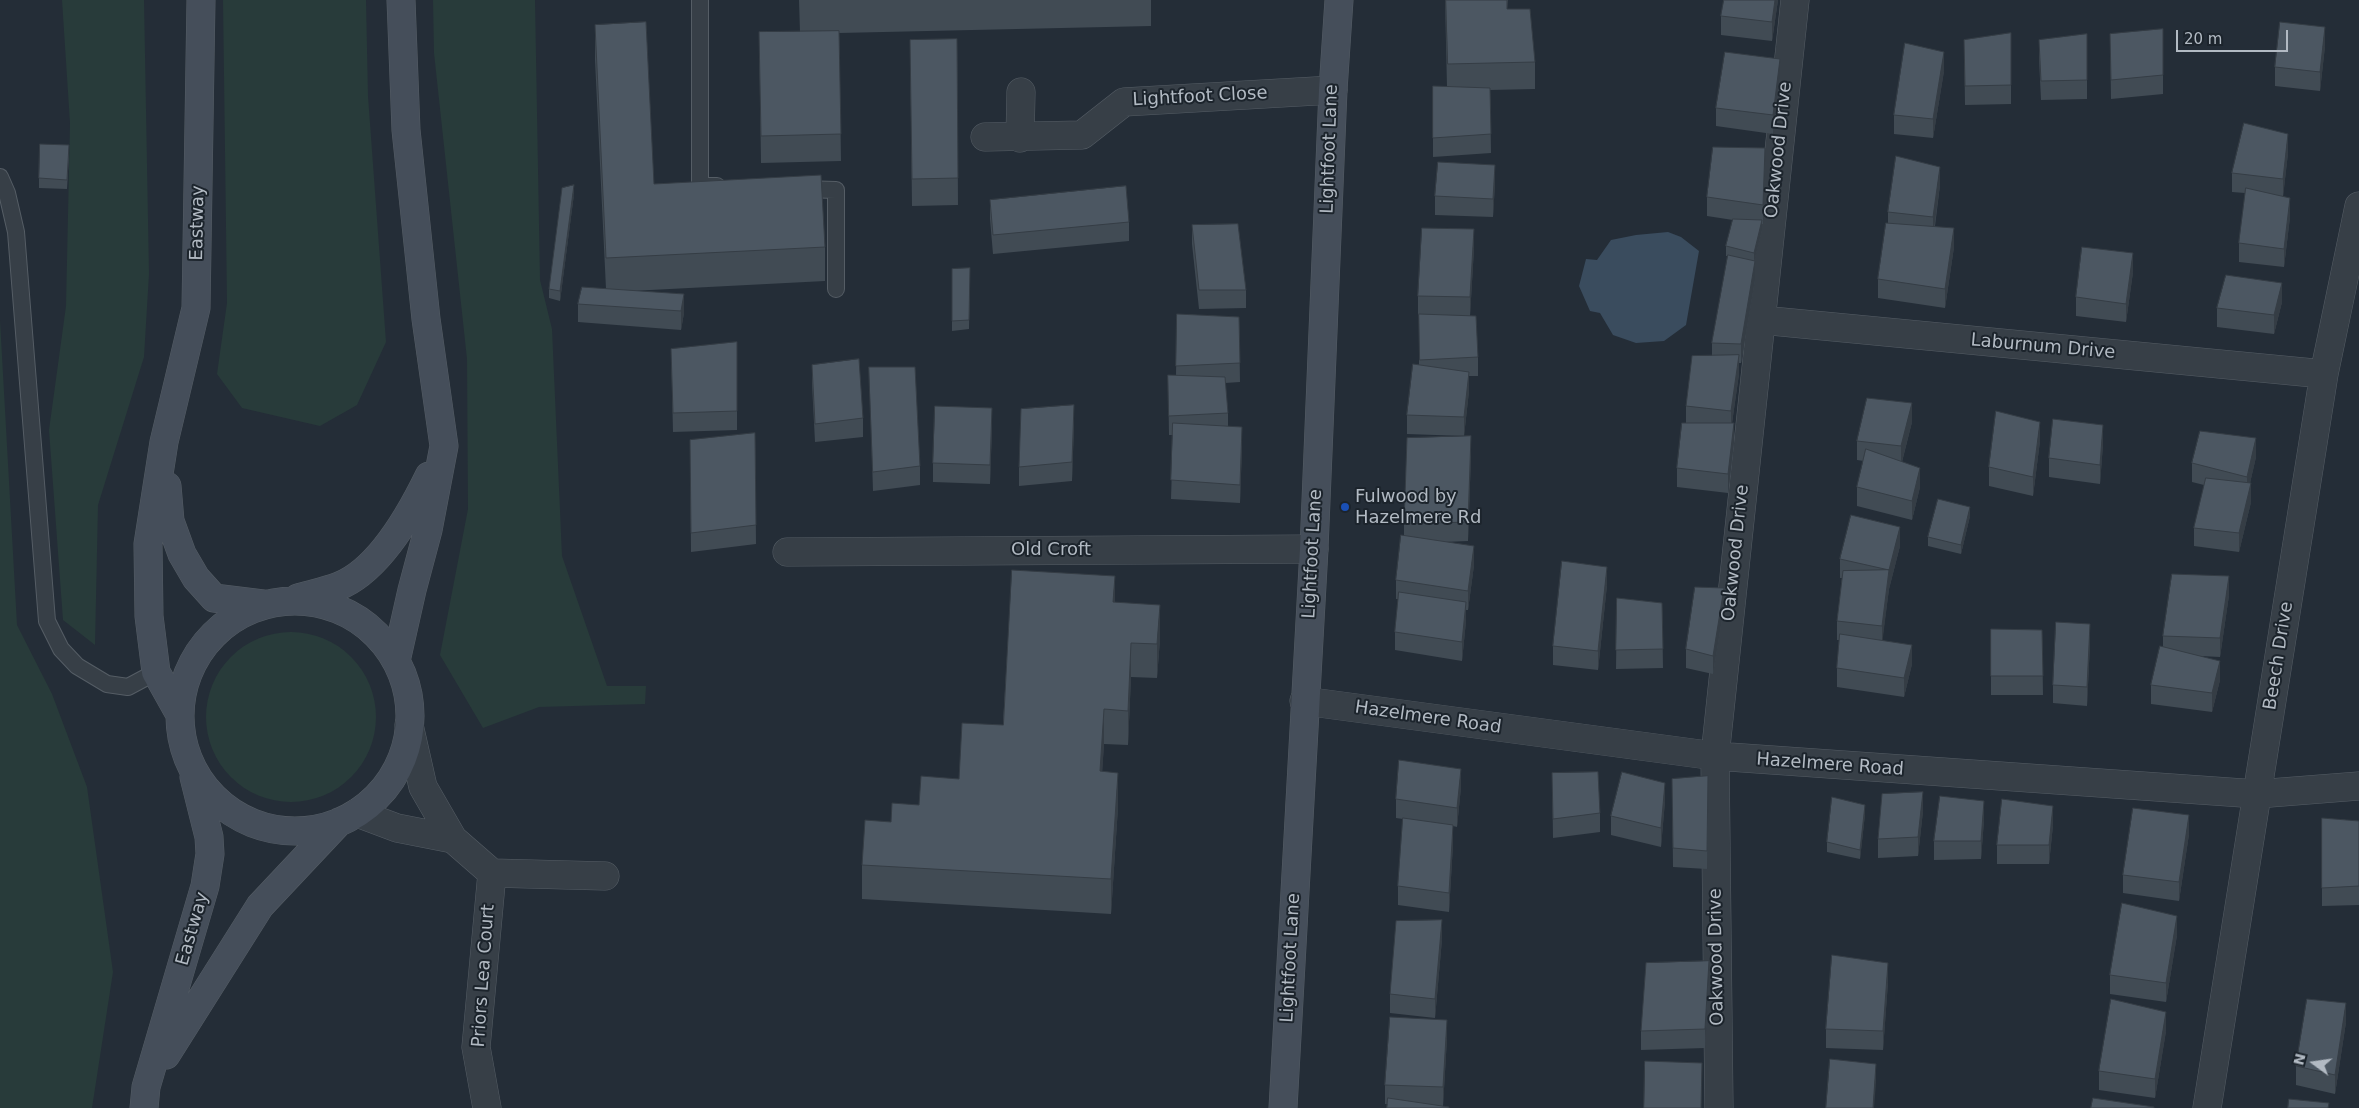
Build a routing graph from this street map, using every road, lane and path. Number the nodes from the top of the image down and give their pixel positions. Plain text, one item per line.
1 (201, 0) edge
2 (401, 0) edge
3 (700, 0) edge
4 (1339, 0) edge
5 (1795, 0) edge
6 (1333, 90) junction
7 (1021, 92) dead end
8 (985, 137) dead end
9 (1020, 138) junction
10 (0, 177) edge
11 (730, 187) edge
12 (788, 188) edge
13 (2359, 206) edge
14 (836, 289) dead end
15 (1761, 320) junction
16 (2324, 374) junction
17 (164, 442) junction
18 (444, 446) junction
19 (1314, 549) junction
20 (787, 552) dead end
21 (277, 602) junction
22 (396, 661) junction
23 (156, 672) junction
24 (1304, 702) junction
25 (179, 713) junction
26 (409, 725) junction
27 (1715, 756) junction
28 (192, 768) junction
29 (2359, 786) edge
30 (2257, 794) junction
31 (348, 818) junction
32 (453, 839) junction
33 (492, 873) junction
34 (605, 876) dead end
35 (145, 1098) edge
36 (487, 1108) edge
37 (1283, 1108) edge
38 (1719, 1108) edge
39 (2207, 1108) edge

1 - 17 main road, Eastway
2 - 18 main road
3 - 11 lane
4 - 6 main road, Lightfoot Lane
5 - 15 street, Oakwood Drive
6 - 9 street, Lightfoot Close
6 - 19 main road, Lightfoot Lane
7 - 9 street
8 - 9 street, Lightfoot Close
10 - 23 lane
12 - 14 lane
13 - 16 street, Beech Drive
15 - 16 street, Laburnum Drive
15 - 27 street, Oakwood Drive
16 - 30 street, Beech Drive
17 - 21 main road, Eastway
17 - 23 main road, Eastway
18 - 21 main road
18 - 22 main road
19 - 20 street, Old Croft
19 - 24 main road, Lightfoot Lane
21 - 22 main road, Eastway
21 - 25 main road
22 - 26 main road, Eastway
23 - 25 main road, Eastway
24 - 27 street, Hazelmere Road
24 - 37 main road, Lightfoot Lane
25 - 28 main road
26 - 31 main road, Eastway
26 - 32 street
27 - 30 street, Hazelmere Road
27 - 38 street, Oakwood Drive
28 - 31 main road
28 - 35 main road, Eastway
29 - 30 street, Hazelmere Road
30 - 39 street, Beech Drive
31 - 32 street
31 - 35 main road, Eastway
32 - 33 street
33 - 34 street
33 - 36 street, Priors Lea Court

